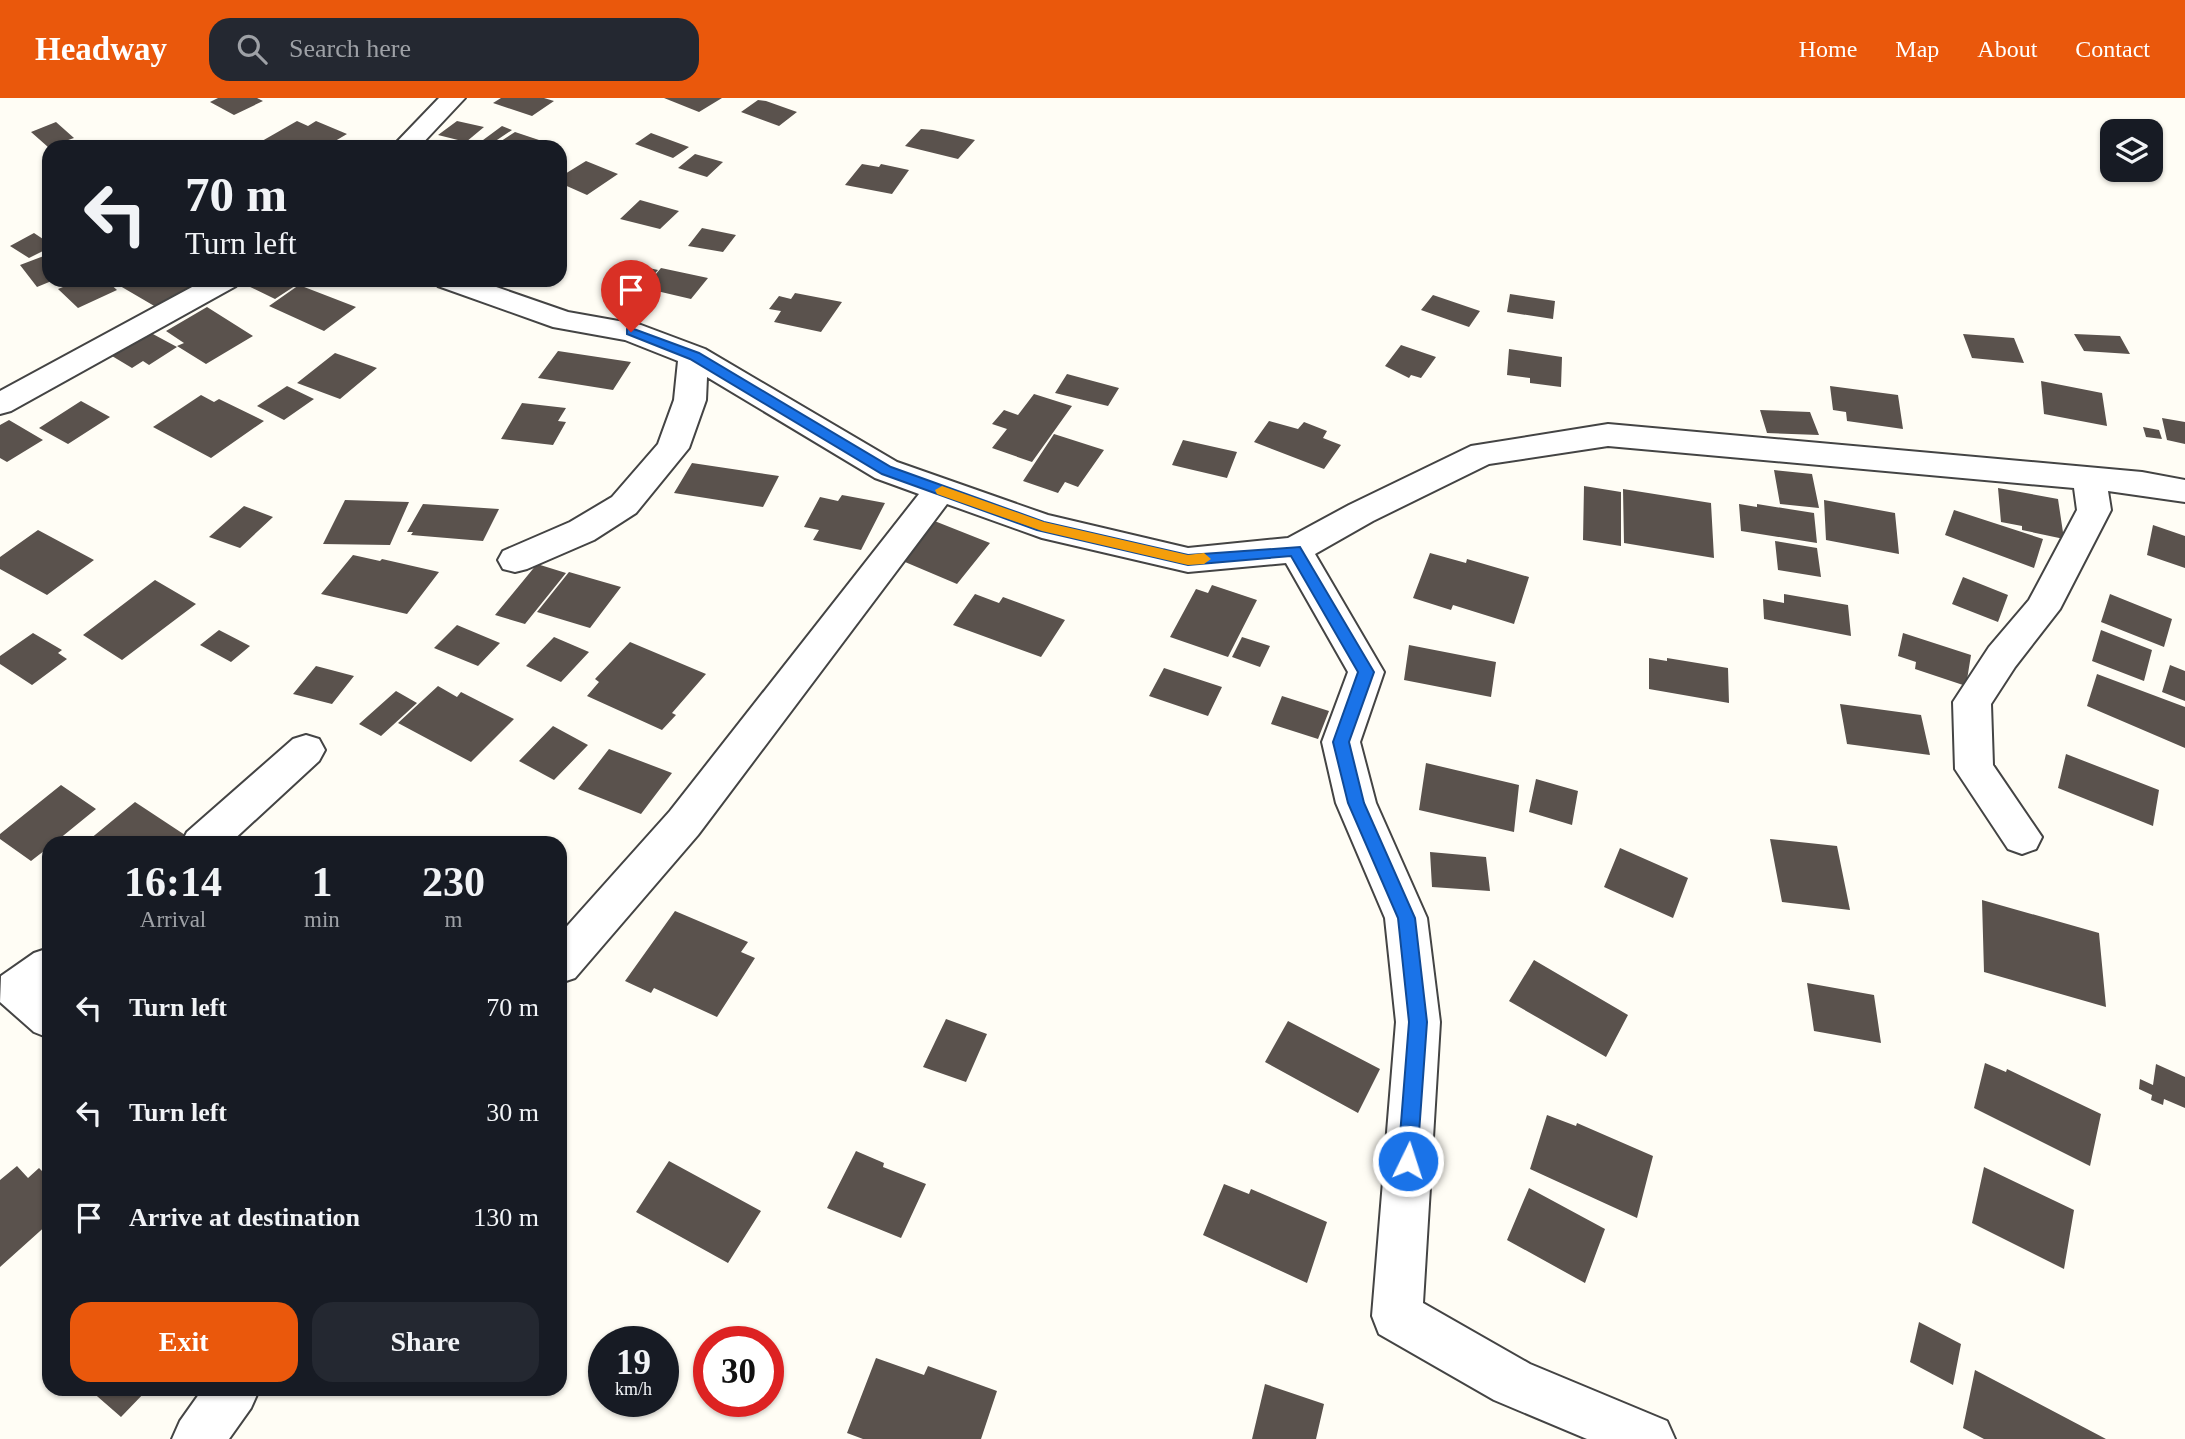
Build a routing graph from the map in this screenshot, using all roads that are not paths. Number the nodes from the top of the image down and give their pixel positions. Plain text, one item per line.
1 (453, 98) edge
2 (412, 140) edge
3 (213, 287) edge
4 (469, 287) edge
5 (694, 356) junction
6 (0, 404) edge
7 (2088, 478) junction
8 (940, 490) junction
9 (2185, 491) edge
10 (1295, 550) junction
11 (515, 560) dead end
12 (306, 750) dead end
13 (210, 836) edge
14 (2022, 837) dead end
15 (567, 956) edge
16 (16, 984) edge
17 (42, 1011) edge
18 (229, 1396) edge
19 (198, 1439) edge
20 (1649, 1439) edge

1 - 2 street
3 - 6 street
4 - 5 street
5 - 8 street
5 - 11 street
7 - 9 street
7 - 10 street
7 - 14 street
8 - 10 street
8 - 15 street
10 - 20 street
12 - 13 street
16 - 17 street
18 - 19 street

